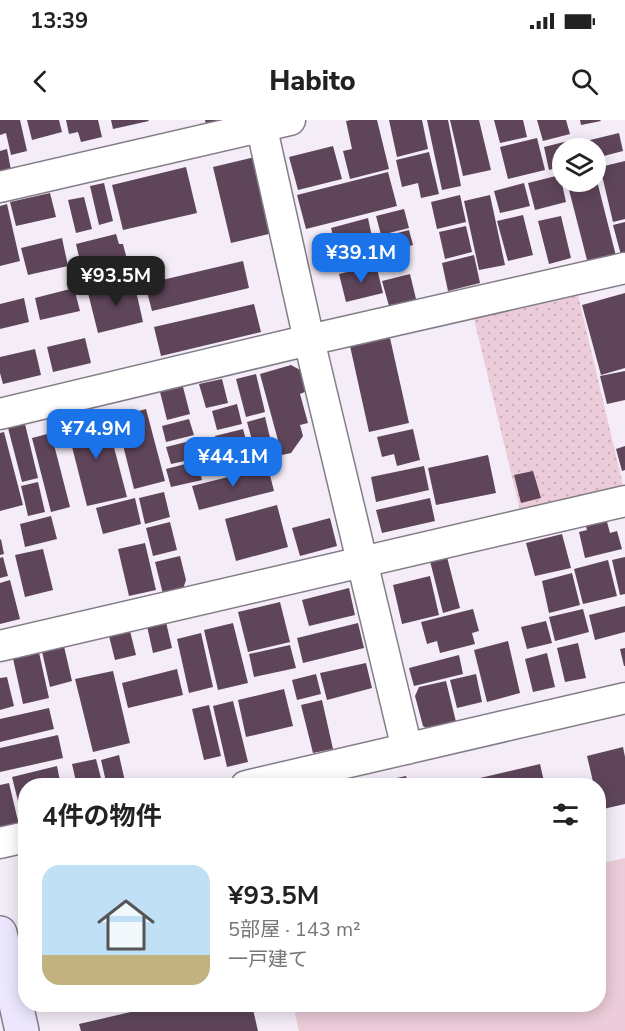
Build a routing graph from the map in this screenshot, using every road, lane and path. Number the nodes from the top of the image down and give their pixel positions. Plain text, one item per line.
1 (270, 122) edge
2 (0, 187) edge
3 (625, 268) edge
4 (309, 340) junction
5 (0, 414) edge
6 (625, 501) edge
7 (363, 561) junction
8 (0, 646) edge
9 (625, 698) edge
10 (407, 749) junction
11 (281, 778) edge
12 (18, 839) edge
13 (0, 843) edge
14 (0, 933) edge
15 (22, 1031) edge

1 - 2 street
1 - 4 street
3 - 4 street
4 - 5 street
4 - 7 street
6 - 7 street
7 - 8 street
7 - 10 street
9 - 10 street
10 - 11 street
12 - 13 street
14 - 15 street

